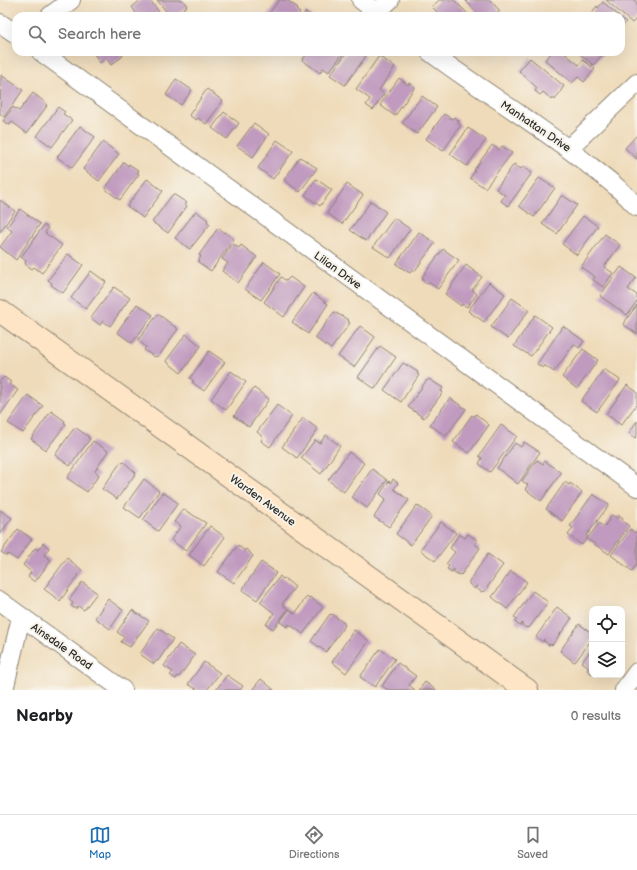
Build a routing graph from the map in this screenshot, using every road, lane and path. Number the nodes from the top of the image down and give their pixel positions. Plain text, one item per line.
1 (71, 0) edge
2 (361, 0) edge
3 (390, 0) edge
4 (55, 12) edge
5 (376, 12) edge
6 (381, 12) edge
7 (0, 23) edge
8 (12, 31) edge
9 (46, 56) edge
10 (435, 56) edge
11 (637, 83) edge
12 (569, 148) junction
13 (637, 206) edge
14 (0, 311) edge
15 (637, 487) edge
16 (0, 601) edge
17 (21, 617) junction
18 (637, 672) edge
19 (4, 690) edge
20 (123, 690) edge
21 (527, 690) edge
22 (624, 690) edge

1 - 4 street
2 - 5 street
3 - 6 street
7 - 8 street
9 - 15 street, Lilian Drive
10 - 12 street, Manhattan Drive
11 - 12 street
12 - 13 street, Manhattan Drive
14 - 21 main road, Warden Avenue
16 - 17 street, Ainsdale Road
17 - 19 street
17 - 20 street, Ainsdale Road
18 - 22 street

